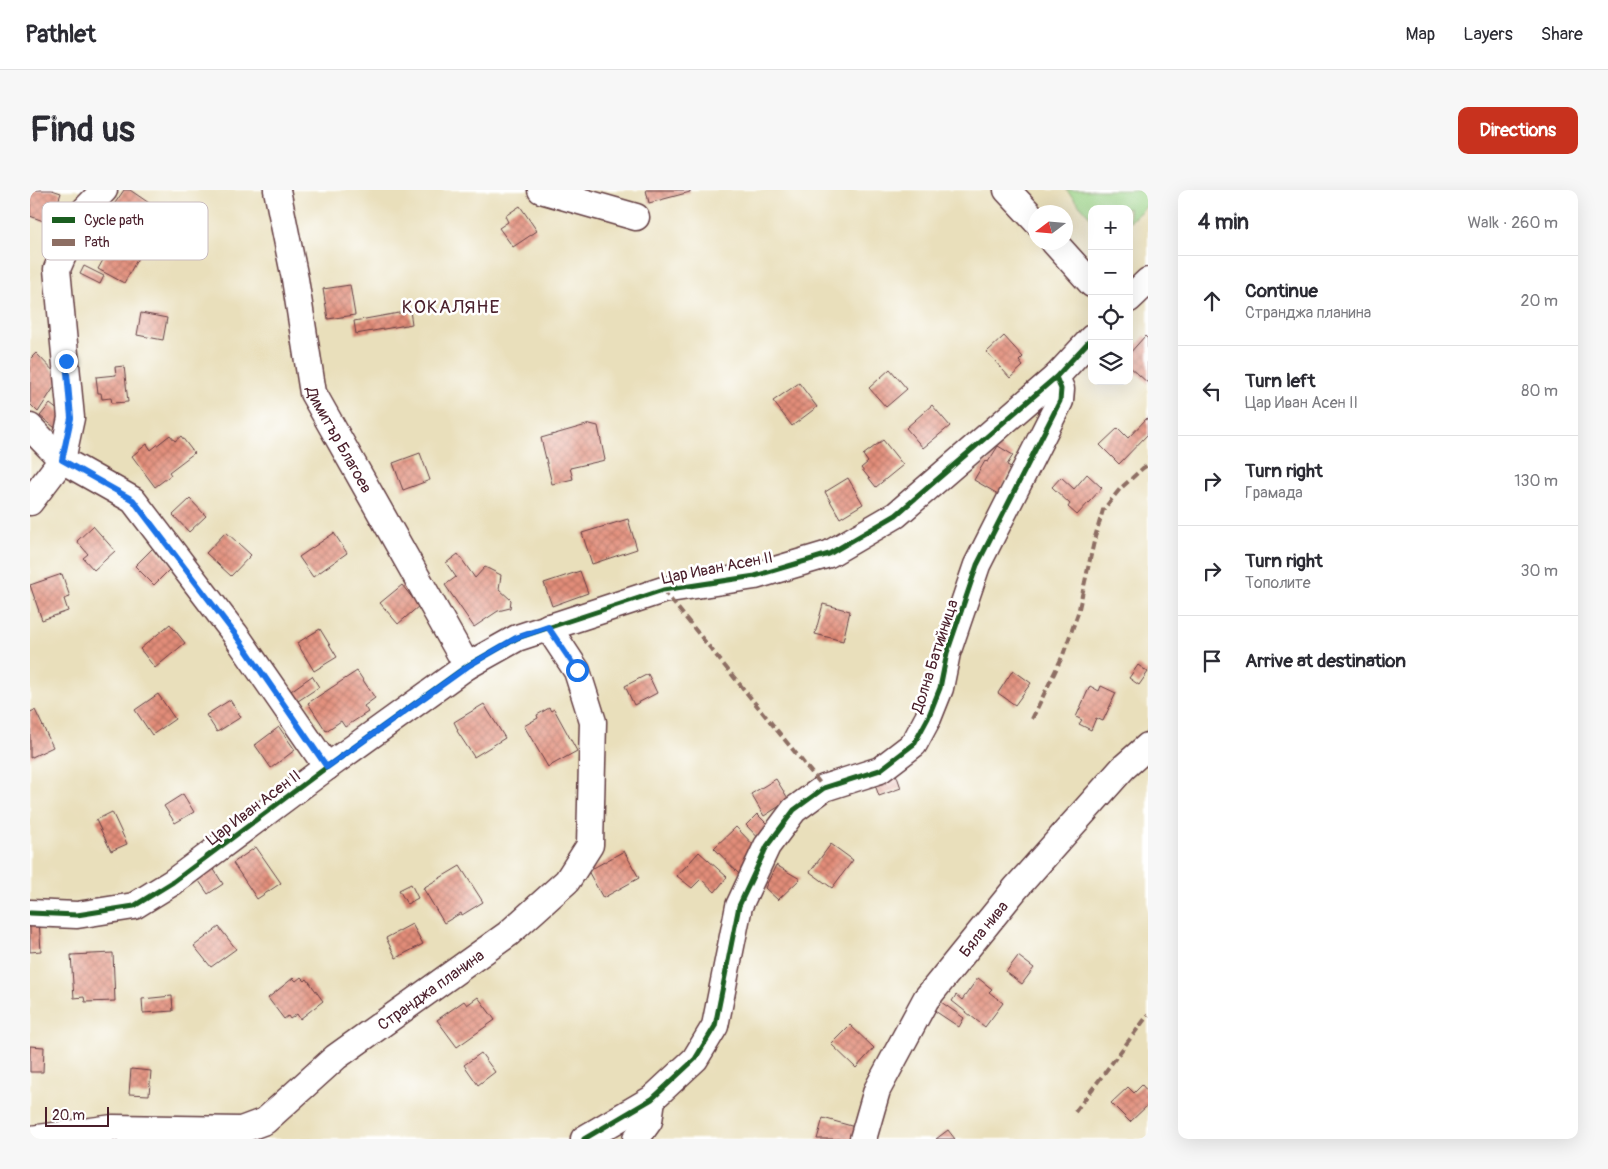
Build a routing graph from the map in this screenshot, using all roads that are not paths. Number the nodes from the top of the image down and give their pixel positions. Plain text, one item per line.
1 (104, 190) edge
2 (277, 190) edge
3 (540, 190) edge
4 (1007, 190) edge
5 (92, 202) edge
6 (1028, 212) edge
7 (636, 217) dead end
8 (1061, 250) edge
9 (60, 260) edge
10 (1088, 280) edge
11 (1148, 281) edge
12 (1133, 295) edge
13 (1090, 340) edge
14 (1056, 377) junction
15 (30, 427) edge
16 (62, 460) junction
17 (30, 502) edge
18 (548, 627) junction
19 (468, 666) junction
20 (1148, 746) edge
21 (327, 767) junction
22 (30, 913) edge
23 (652, 1099) junction
24 (31, 1139) edge
25 (584, 1139) edge
26 (636, 1139) edge
27 (863, 1139) edge

1 - 5 street
2 - 19 street, Димитър Благоев
3 - 7 street
4 - 6 street
8 - 10 street
9 - 16 street
11 - 12 street
13 - 14 street, Цар Иван Асен II
14 - 18 street, Цар Иван Асен II
14 - 23 street, Долна Батийница
15 - 16 street
16 - 17 street
16 - 21 street
18 - 19 street, Цар Иван Асен II
18 - 24 street, Странджа планина
19 - 21 street, Цар Иван Асен II
20 - 27 street, Бяла нива
21 - 22 street, Цар Иван Асен II
23 - 25 street, Долна Батийница
23 - 26 street

